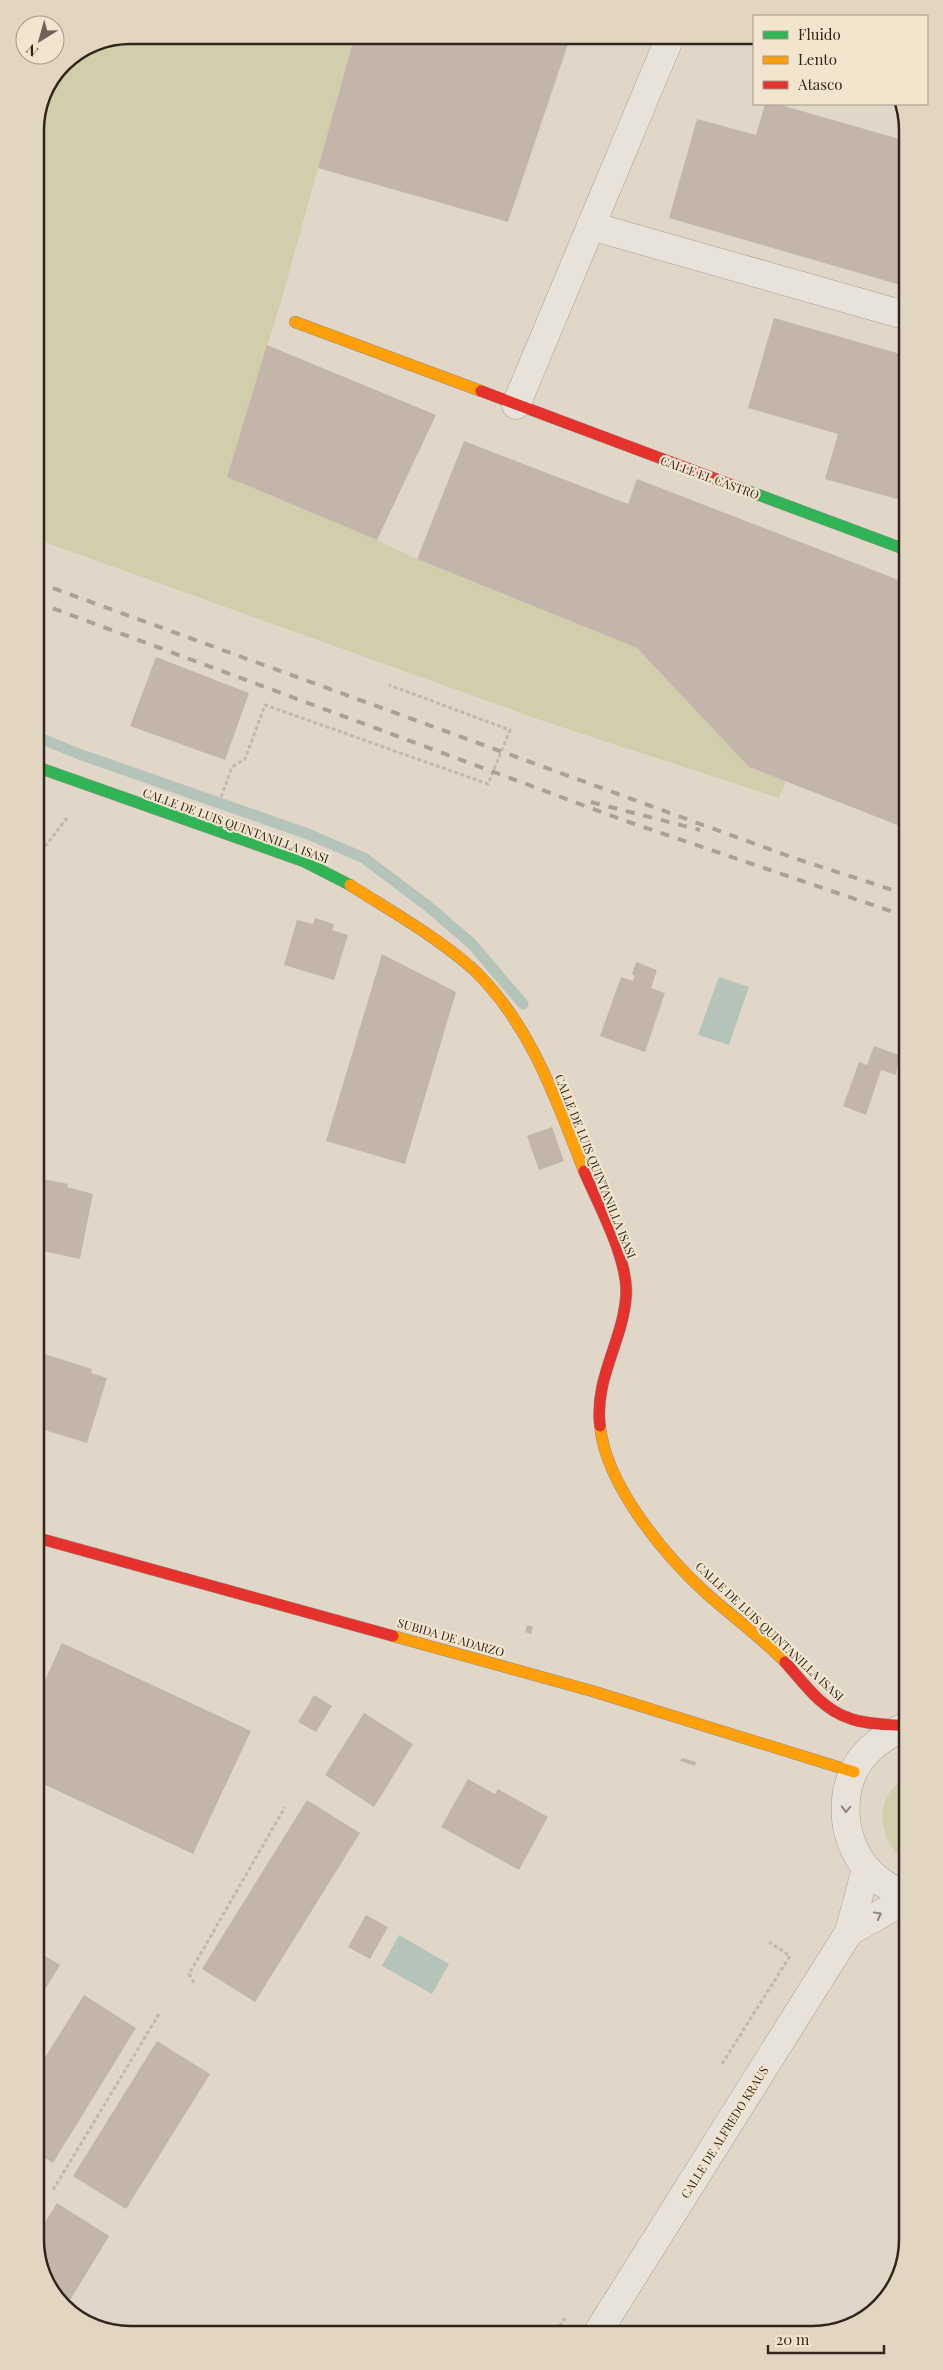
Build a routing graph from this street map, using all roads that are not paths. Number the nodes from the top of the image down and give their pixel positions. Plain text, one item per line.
1 (666, 44) edge
2 (591, 226) junction
3 (899, 314) edge
4 (295, 322) dead end
5 (516, 404) junction
6 (899, 547) edge
7 (44, 769) edge
8 (44, 1540) edge
9 (899, 1725) edge
10 (899, 1730) edge
11 (854, 1772) junction
12 (866, 1868) junction
13 (899, 1893) edge
14 (899, 1903) edge
15 (849, 1932) junction
16 (602, 2326) edge

1 - 2 street
2 - 3 street
2 - 5 street
4 - 5 street, CALLE EL CASTRO
5 - 6 street, CALLE EL CASTRO
7 - 9 street, CALLE DE LUIS QUINTANILLA ISASI
8 - 11 street, SUBIDA DE ADARZO
10 - 11 street
11 -> 12 street
12 - 13 street
12 - 15 street, CALLE DE ALFREDO KRAUS
15 -> 14 street, CALLE DE ALFREDO KRAUS
15 - 16 street, CALLE DE ALFREDO KRAUS

